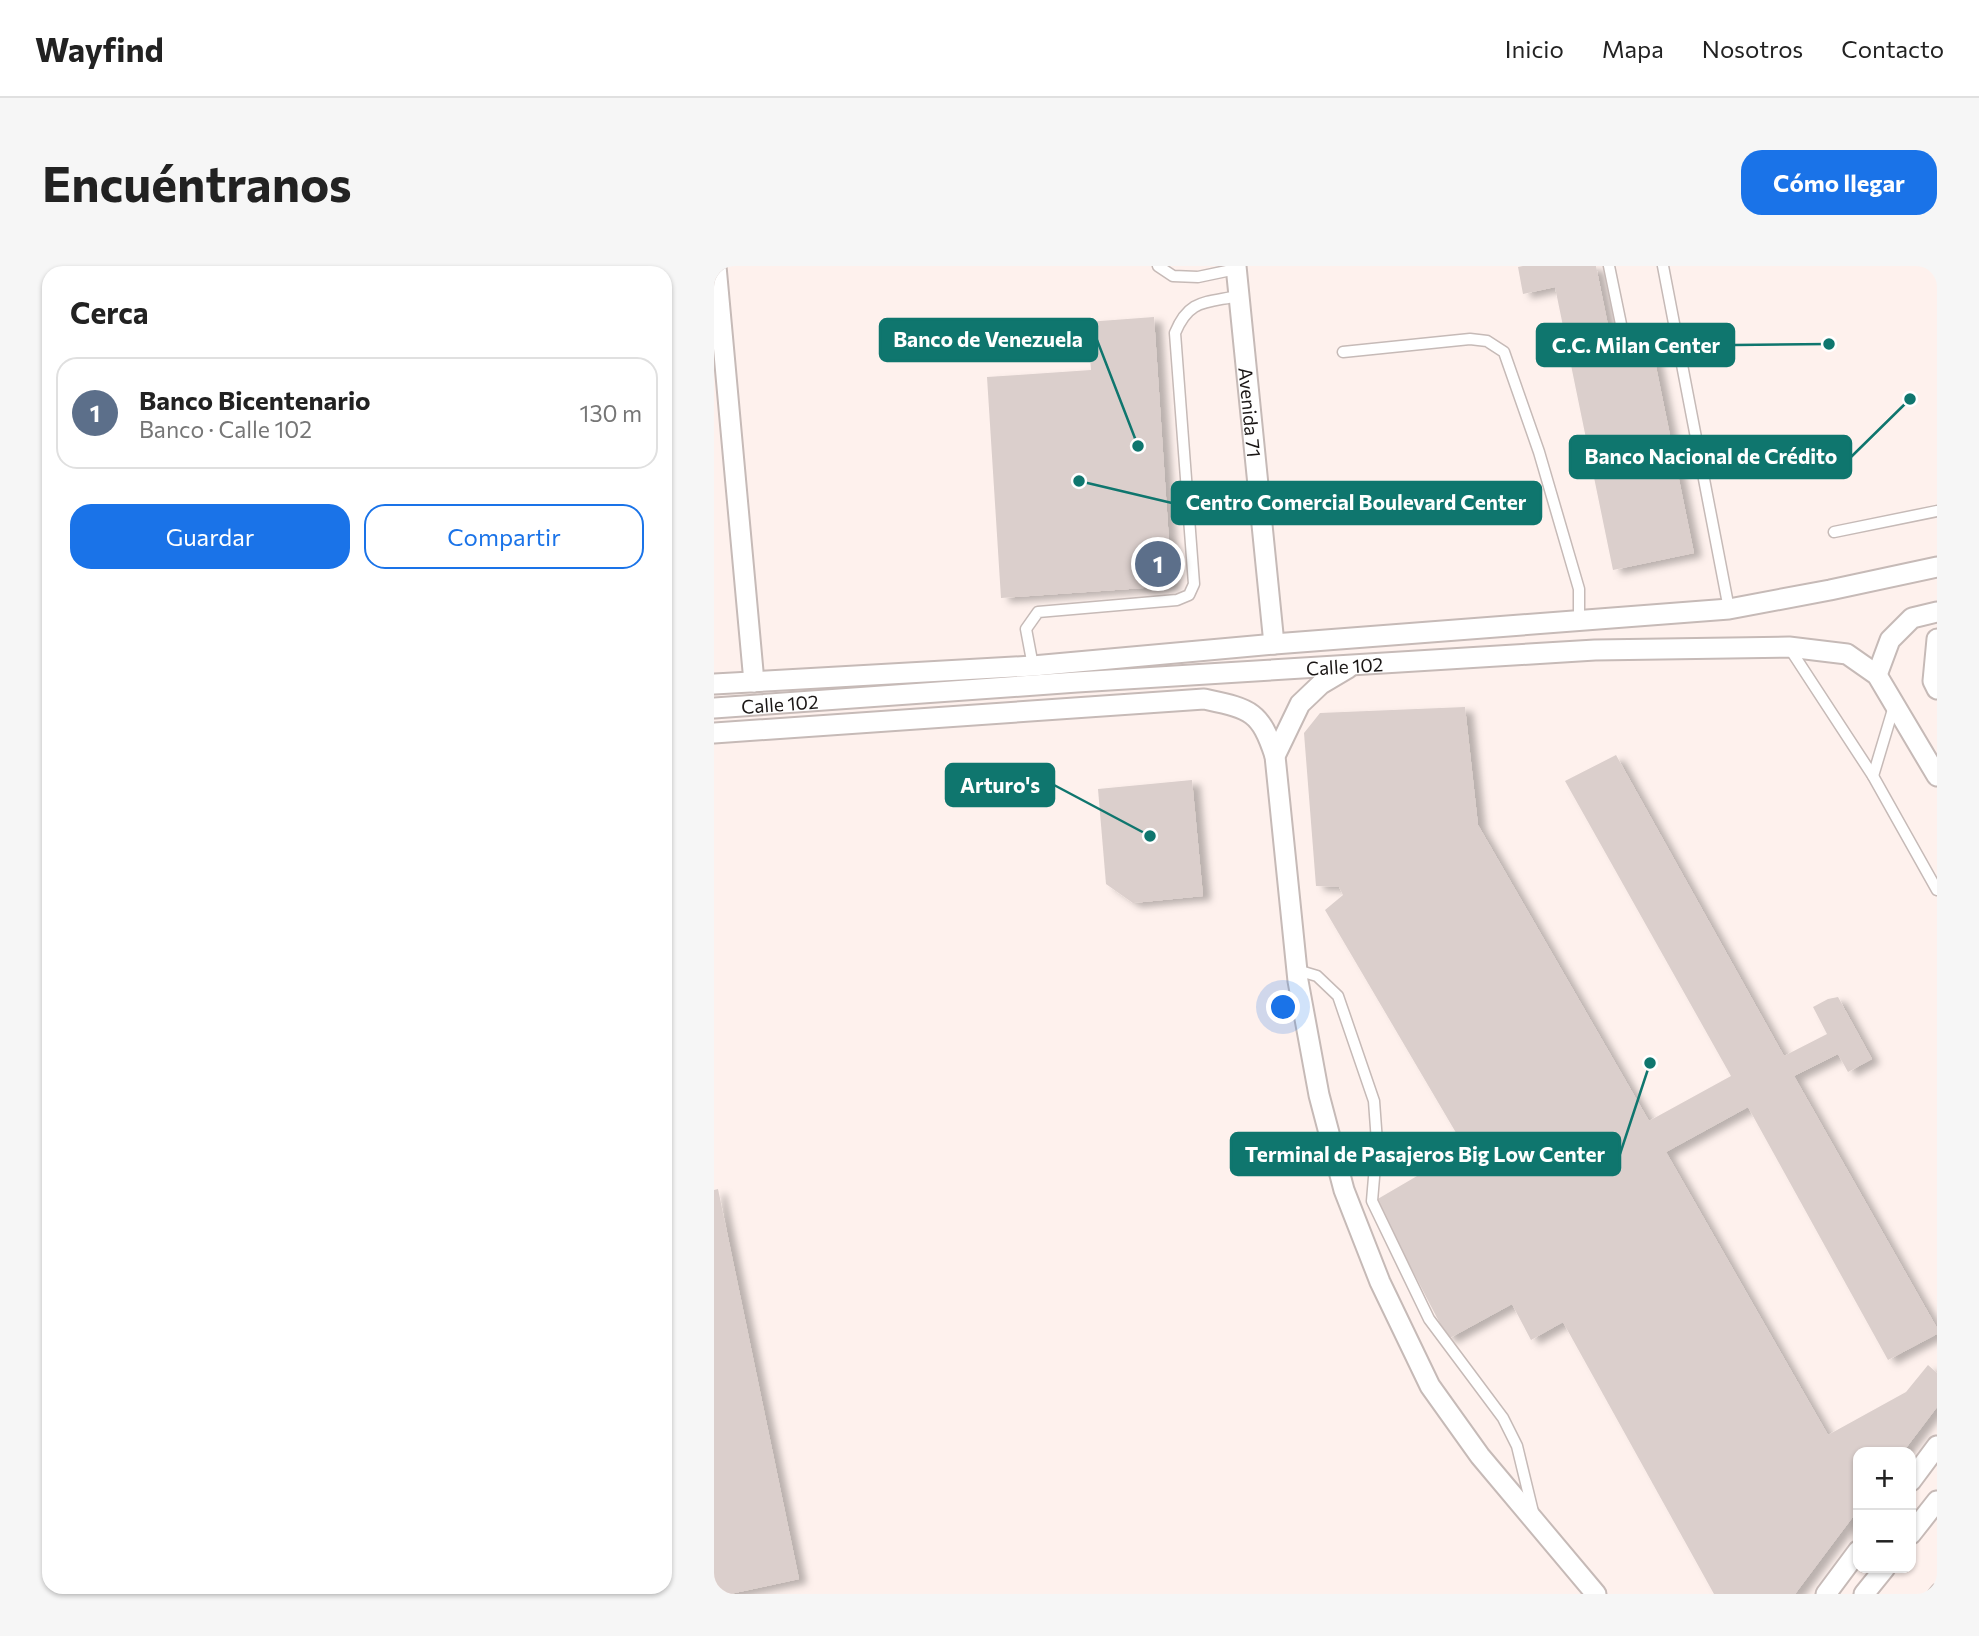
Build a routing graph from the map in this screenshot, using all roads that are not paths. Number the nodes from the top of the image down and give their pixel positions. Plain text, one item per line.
1 (716, 266) edge
2 (1158, 266) edge
3 (1609, 266) edge
4 (1663, 266) edge
5 (1236, 267) edge
6 (1238, 296) junction
7 (1674, 333) junction
8 (1343, 352) dead end
9 (1937, 511) edge
10 (1834, 533) dead end
11 (1937, 567) edge
12 (1729, 609) junction
13 (1937, 612) edge
14 (1579, 621) junction
15 (1937, 639) edge
16 (1274, 644) junction
17 (1789, 647) junction
18 (1033, 666) junction
19 (1351, 666) junction
20 (1877, 675) junction
21 (754, 682) junction
22 (714, 684) edge
23 (1937, 689) edge
24 (1894, 704) junction
25 (714, 708) edge
26 (714, 733) edge
27 (1275, 757) junction
28 (1873, 776) junction
29 (1937, 776) edge
30 (1937, 890) edge
31 (1297, 970) junction
32 (1937, 1446) edge
33 (1916, 1474) edge
34 (1937, 1501) edge
35 (1535, 1521) junction
36 (1916, 1528) edge
37 (1853, 1558) edge
38 (1881, 1573) edge
39 (1937, 1589) edge
40 (1596, 1594) edge
41 (1826, 1594) edge
42 (1864, 1594) edge
43 (1933, 1594) edge

1 - 21 street
2 - 5 lane
3 - 7 lane
4 - 7 lane
5 - 6 street, Avenida 71
6 - 16 street, Avenida 71
6 - 18 lane
7 - 12 lane
8 - 14 lane
9 - 10 lane
11 - 12 street, Calle 102
12 - 14 street, Calle 102
13 - 20 street
14 - 16 street, Calle 102
15 - 23 street
16 - 18 street, Calle 102
17 - 19 street, Calle 102
17 - 20 street, Calle 102
17 - 28 lane
18 - 21 street, Calle 102
19 - 25 street, Calle 102
19 - 27 street
20 - 24 street
21 - 22 street, Calle 102
24 - 28 lane
24 - 29 street
26 - 27 street, Calle 102
27 - 31 street, Calle 102
28 - 30 lane
31 - 35 street, Calle 102
31 - 35 lane
32 - 33 street
34 - 36 street
35 - 40 street, Calle 102
37 - 41 street
38 - 42 street
39 - 43 lane

